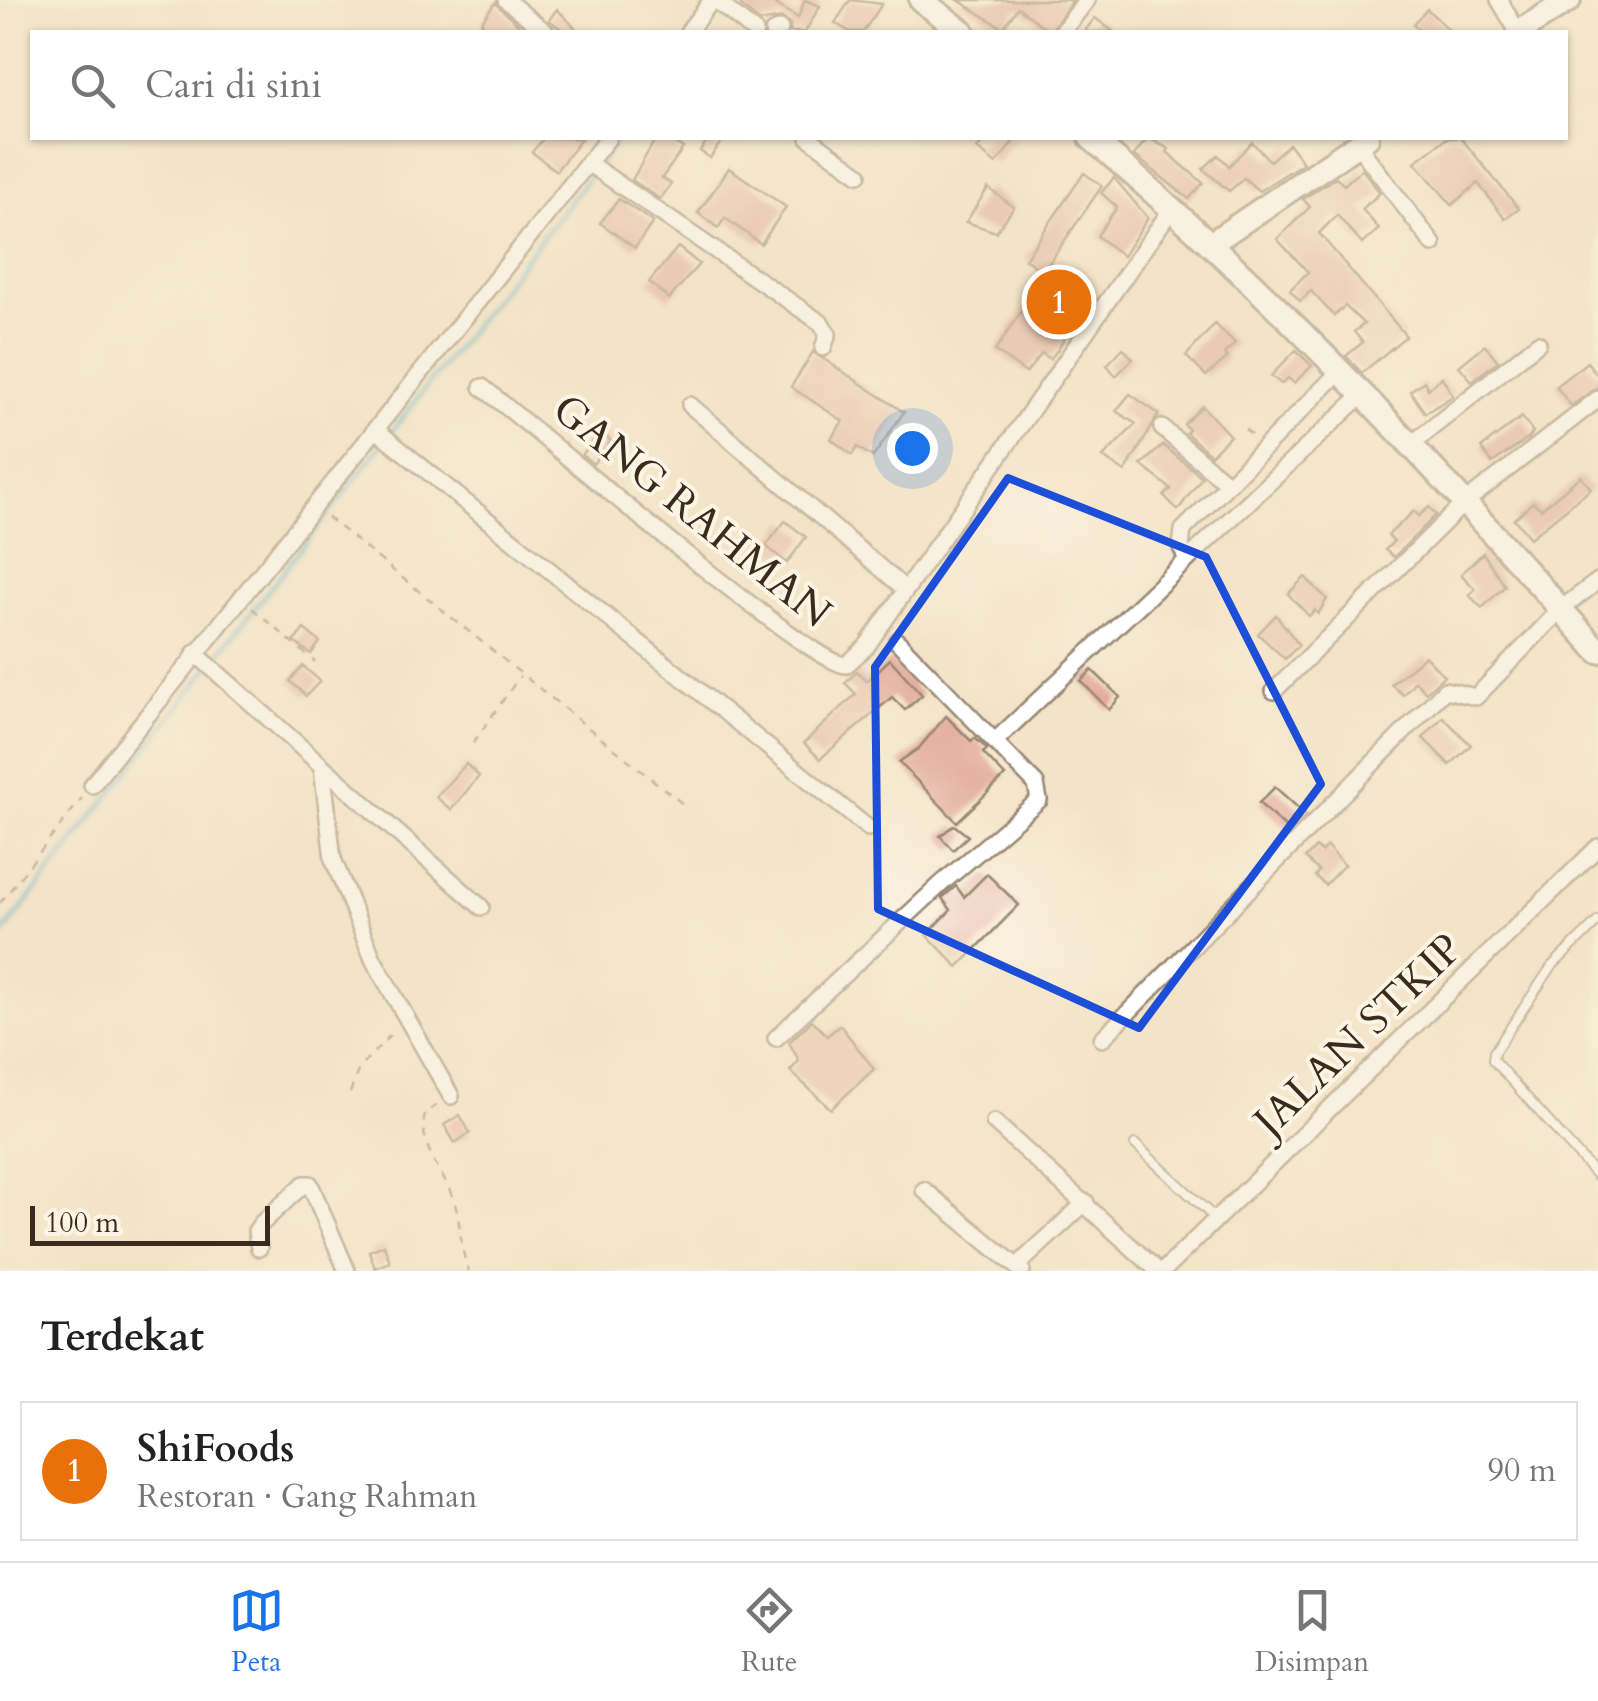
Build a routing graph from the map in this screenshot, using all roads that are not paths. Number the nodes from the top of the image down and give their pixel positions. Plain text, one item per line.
1 (506, 0) edge
2 (921, 0) edge
3 (1087, 0) edge
4 (1500, 0) edge
5 (1569, 0) edge
6 (720, 4) edge
7 (544, 30) edge
8 (690, 30) edge
9 (752, 30) edge
10 (959, 30) edge
11 (1064, 30) edge
12 (1518, 30) edge
13 (1522, 30) edge
14 (607, 140) edge
15 (813, 140) edge
16 (1092, 140) edge
17 (1362, 141) edge
18 (590, 164) junction
19 (859, 174) dead end
20 (1173, 208) junction
21 (1210, 244) junction
22 (1432, 244) dead end
23 (1538, 343) dead end
24 (823, 348) dead end
25 (1339, 372) junction
26 (482, 387) dead end
27 (1360, 396) junction
28 (1598, 399) edge
29 (690, 405) dead end
30 (1162, 428) dead end
31 (375, 429) junction
32 (1409, 446) junction
33 (1228, 484) junction
34 (1464, 503) junction
35 (1187, 560) junction
36 (1598, 580) edge
37 (905, 588) junction
38 (1561, 609) junction
39 (897, 640) dead end
40 (1598, 651) edge
41 (195, 653) junction
42 (1274, 692) dead end
43 (996, 740) junction
44 (322, 767) junction
45 (92, 785) road end
46 (868, 828) dead end
47 (1598, 847) edge
48 (481, 906) dead end
49 (1598, 922) edge
50 (776, 1038) dead end
51 (1102, 1039) dead end
52 (451, 1096) road end
53 (994, 1122) dead end
54 (1135, 1144) dead end
55 (1598, 1177) edge
56 (924, 1190) dead end
57 (1086, 1202) junction
58 (1217, 1220) junction
59 (259, 1248) dead end
60 (1020, 1269) edge
61 (347, 1271) edge
62 (1160, 1271) edge

1 - 7 street
2 - 10 street
3 - 11 street
4 - 12 street
5 - 13 street
6 - 8 street
6 - 9 street
14 - 18 street
15 - 19 street
16 - 20 street
17 - 21 street
17 - 22 street
18 - 24 street
18 - 31 street
20 - 21 street
20 - 37 street, GANG RAHMAN
21 - 25 street
23 - 32 street
25 - 27 street
25 - 33 street
26 - 37 street, GANG RAHMAN
27 - 32 street
27 - 35 street
28 - 34 street
29 - 37 street
30 - 33 street
31 - 41 street
31 - 46 street
32 - 34 street
33 - 35 street
34 - 38 street
34 - 42 street
35 - 43 street
36 - 38 street
38 - 40 street
38 - 51 street
39 - 43 street
41 - 44 street
41 - 45 street
43 - 50 street
44 - 48 street
44 - 52 street
47 - 58 street, JALAN STKIP
49 - 55 lane
53 - 57 street
54 - 58 lane
56 - 60 street
57 - 60 street
57 - 62 street
58 - 62 street, JALAN STKIP
59 - 61 street

